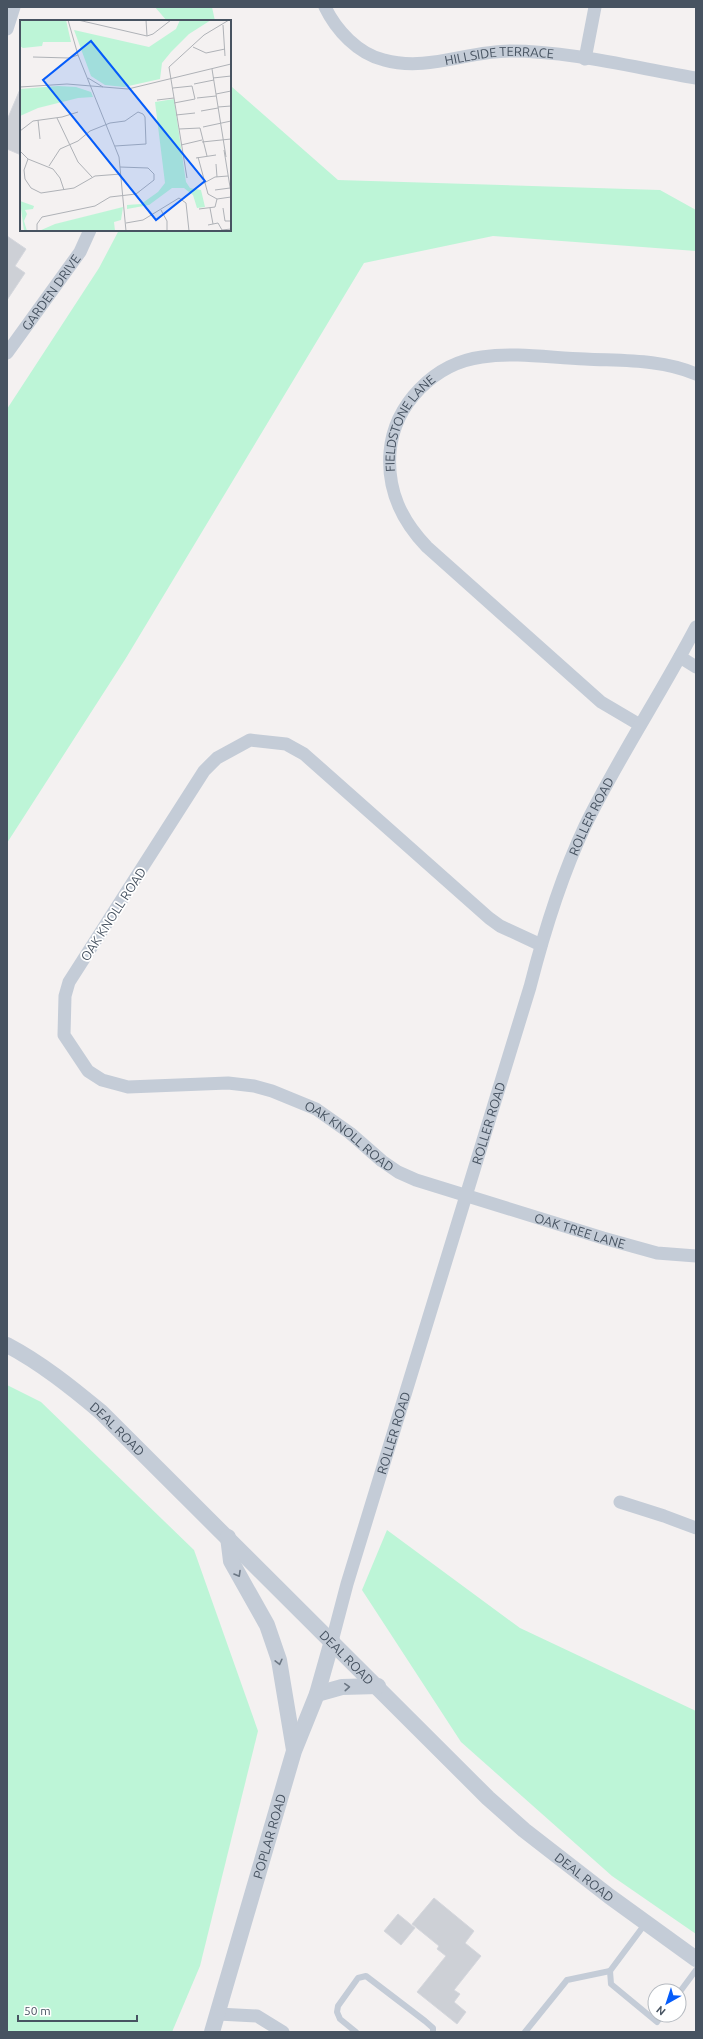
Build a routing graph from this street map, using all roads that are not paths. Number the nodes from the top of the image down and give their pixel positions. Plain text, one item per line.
1 (14, 7) edge
2 (325, 7) edge
3 (595, 7) edge
4 (7, 29) edge
5 (585, 59) junction
6 (696, 78) edge
7 (90, 231) edge
8 (7, 353) edge
9 (696, 374) edge
10 (696, 627) edge
11 (680, 657) junction
12 (696, 667) edge
13 (640, 725) junction
14 (540, 945) junction
15 (465, 1195) junction
16 (696, 1256) edge
17 (7, 1345) edge
18 (620, 1502) dead end
19 (696, 1528) edge
20 (228, 1537) junction
21 (332, 1641) junction
22 (378, 1686) junction
23 (317, 1694) junction
24 (294, 1751) junction
25 (646, 1923) junction
26 (696, 1959) edge
27 (696, 1970) edge
28 (610, 1972) junction
29 (686, 1983) edge
30 (218, 2014) junction
31 (647, 2014) edge
32 (212, 2032) edge
33 (283, 2032) edge
34 (356, 2032) edge
35 (433, 2032) edge
36 (525, 2032) edge

1 - 4 street
2 - 5 street, HILLSIDE TERRACE
3 - 5 street
5 - 6 street, HILLSIDE TERRACE
7 - 8 street, GARDEN DRIVE
9 - 13 street, FIELDSTONE LANE
10 - 11 street, ROLLER ROAD
11 - 12 street
11 - 13 street, ROLLER ROAD
13 - 14 street, ROLLER ROAD
14 - 15 street, ROLLER ROAD
14 - 15 street, OAK KNOLL ROAD
15 - 16 street, OAK TREE LANE
15 - 21 street, ROLLER ROAD
17 - 20 street, DEAL ROAD
18 - 19 street
20 - 21 street, DEAL ROAD
20 -> 24 street
21 - 22 street, DEAL ROAD
21 - 23 street, POPLAR ROAD
23 -> 22 street
22 - 25 street, DEAL ROAD
23 - 24 street, POPLAR ROAD
24 - 30 street, POPLAR ROAD
25 - 26 street, DEAL ROAD
25 - 28 lane
27 - 29 lane
28 - 31 lane
28 - 36 lane
30 - 32 street, POPLAR ROAD
30 - 33 street
34 - 35 lane

